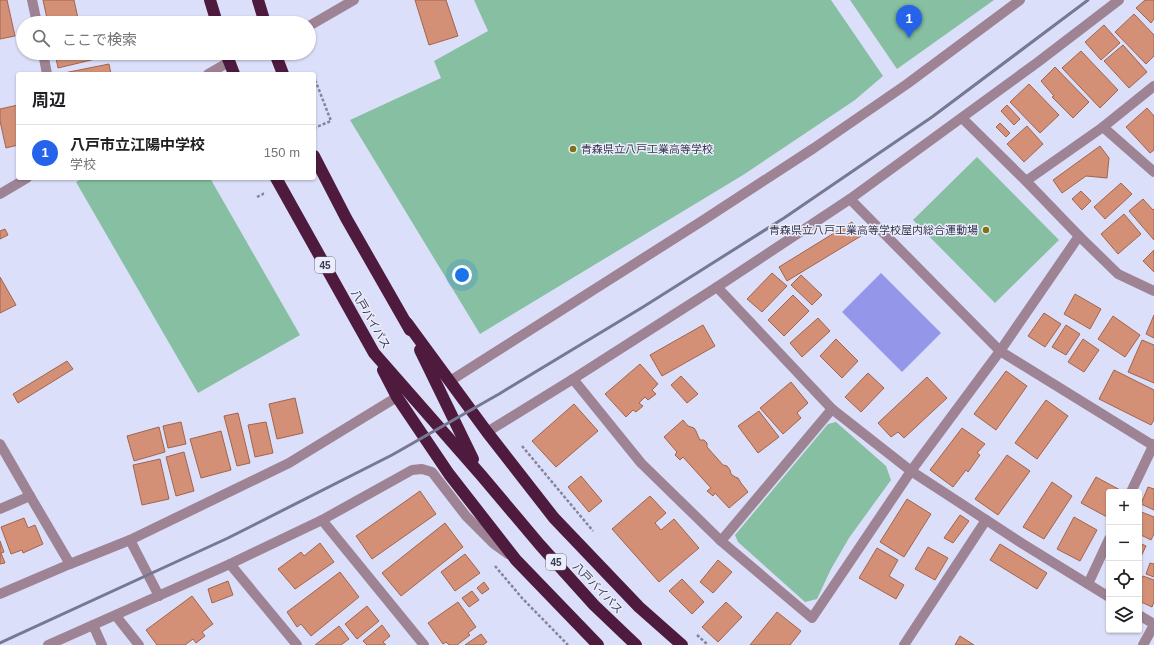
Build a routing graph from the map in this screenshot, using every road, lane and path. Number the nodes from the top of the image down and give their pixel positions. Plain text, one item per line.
1 (32, 0) edge
2 (210, 0) edge
3 (258, 0) edge
4 (354, 0) edge
5 (1020, 0) edge
6 (1119, 0) edge
7 (35, 16) edge
8 (215, 16) edge
9 (263, 16) edge
10 (316, 22) edge
11 (44, 60) edge
12 (226, 60) edge
13 (229, 60) edge
14 (278, 60) edge
15 (47, 72) edge
16 (210, 72) edge
17 (233, 72) edge
18 (282, 72) edge
19 (316, 84) edge
20 (1154, 86) edge
21 (962, 118) junction
22 (316, 127) edge
23 (1102, 127) junction
24 (316, 160) edge
25 (1154, 172) edge
26 (24, 180) edge
27 (277, 180) edge
28 (1026, 181) junction
29 (0, 194) edge
30 (263, 194) dead end
31 (256, 197) dead end
32 (850, 199) junction
33 (1079, 236) junction
34 (717, 287) junction
35 (1154, 291) edge
36 (407, 323) junction
37 (1000, 351) junction
38 (374, 353) junction
39 (574, 379) junction
40 (450, 381) junction
41 (397, 397) junction
42 (832, 408) junction
43 (502, 422) junction
44 (487, 432) junction
45 (0, 444) edge
46 (1154, 445) edge
47 (911, 471) junction
48 (481, 475) junction
49 (1132, 489) edge
50 (30, 496) junction
51 (0, 509) edge
52 (322, 520) junction
53 (986, 520) junction
54 (595, 533) dead end
55 (130, 540) junction
56 (721, 541) junction
57 (1106, 545) edge
58 (516, 560) junction
59 (70, 564) junction
60 (230, 564) junction
61 (494, 565) dead end
62 (1088, 584) junction
63 (0, 594) edge
64 (1106, 595) edge
65 (159, 596) junction
66 (116, 616) junction
67 (1142, 617) edge
68 (93, 625) junction
69 (1154, 625) edge
70 (692, 630) dead end
71 (48, 645) edge
72 (102, 645) edge
73 (139, 645) edge
74 (298, 645) edge
75 (424, 645) edge
76 (568, 645) edge
77 (598, 645) edge
78 (636, 645) edge
79 (682, 645) edge
80 (708, 645) edge
81 (904, 645) edge
82 (1143, 645) edge

1 - 7 street
2 - 8 highway
3 - 9 highway
4 - 10 street
5 - 40 street
6 - 21 street
11 - 15 street
12 - 16 street
13 - 17 highway
14 - 18 highway
19 - 22 path
20 - 23 street
21 - 28 street
21 - 32 street
23 - 25 street
23 - 28 street
24 - 36 highway, 八戸バイパス / 45
26 - 29 street
27 - 38 highway, 八戸バイパス / 45
28 - 33 street
30 - 31 path
32 - 34 street
32 - 37 street
33 - 35 street
33 - 37 street
34 - 39 street
34 - 42 street
36 - 40 highway
36 - 48 highway, 八戸バイパス / 45
37 - 46 street
37 - 47 street
38 - 41 highway
38 - 48 highway, 八戸バイパス / 45
39 - 43 street
39 - 56 street
40 - 44 highway
41 - 55 street
41 - 58 highway
42 - 47 street
42 - 56 street
43 - 44 street
43 - 54 path
44 - 79 highway
45 - 50 street
46 - 49 street
47 - 53 street
47 - 56 street
48 - 78 highway, 八戸バイパス / 45
50 - 51 street
50 - 59 street
52 - 58 street
52 - 60 street
52 - 75 street
53 - 62 street
53 - 81 street
55 - 59 street
55 - 65 street
57 - 62 street
58 - 77 highway
59 - 63 street
60 - 65 street
60 - 74 street
61 - 76 path
62 - 64 street
65 - 66 street
66 - 68 street
66 - 73 street
67 - 69 street
68 - 71 street
68 - 72 street
69 - 82 street
70 - 80 path

